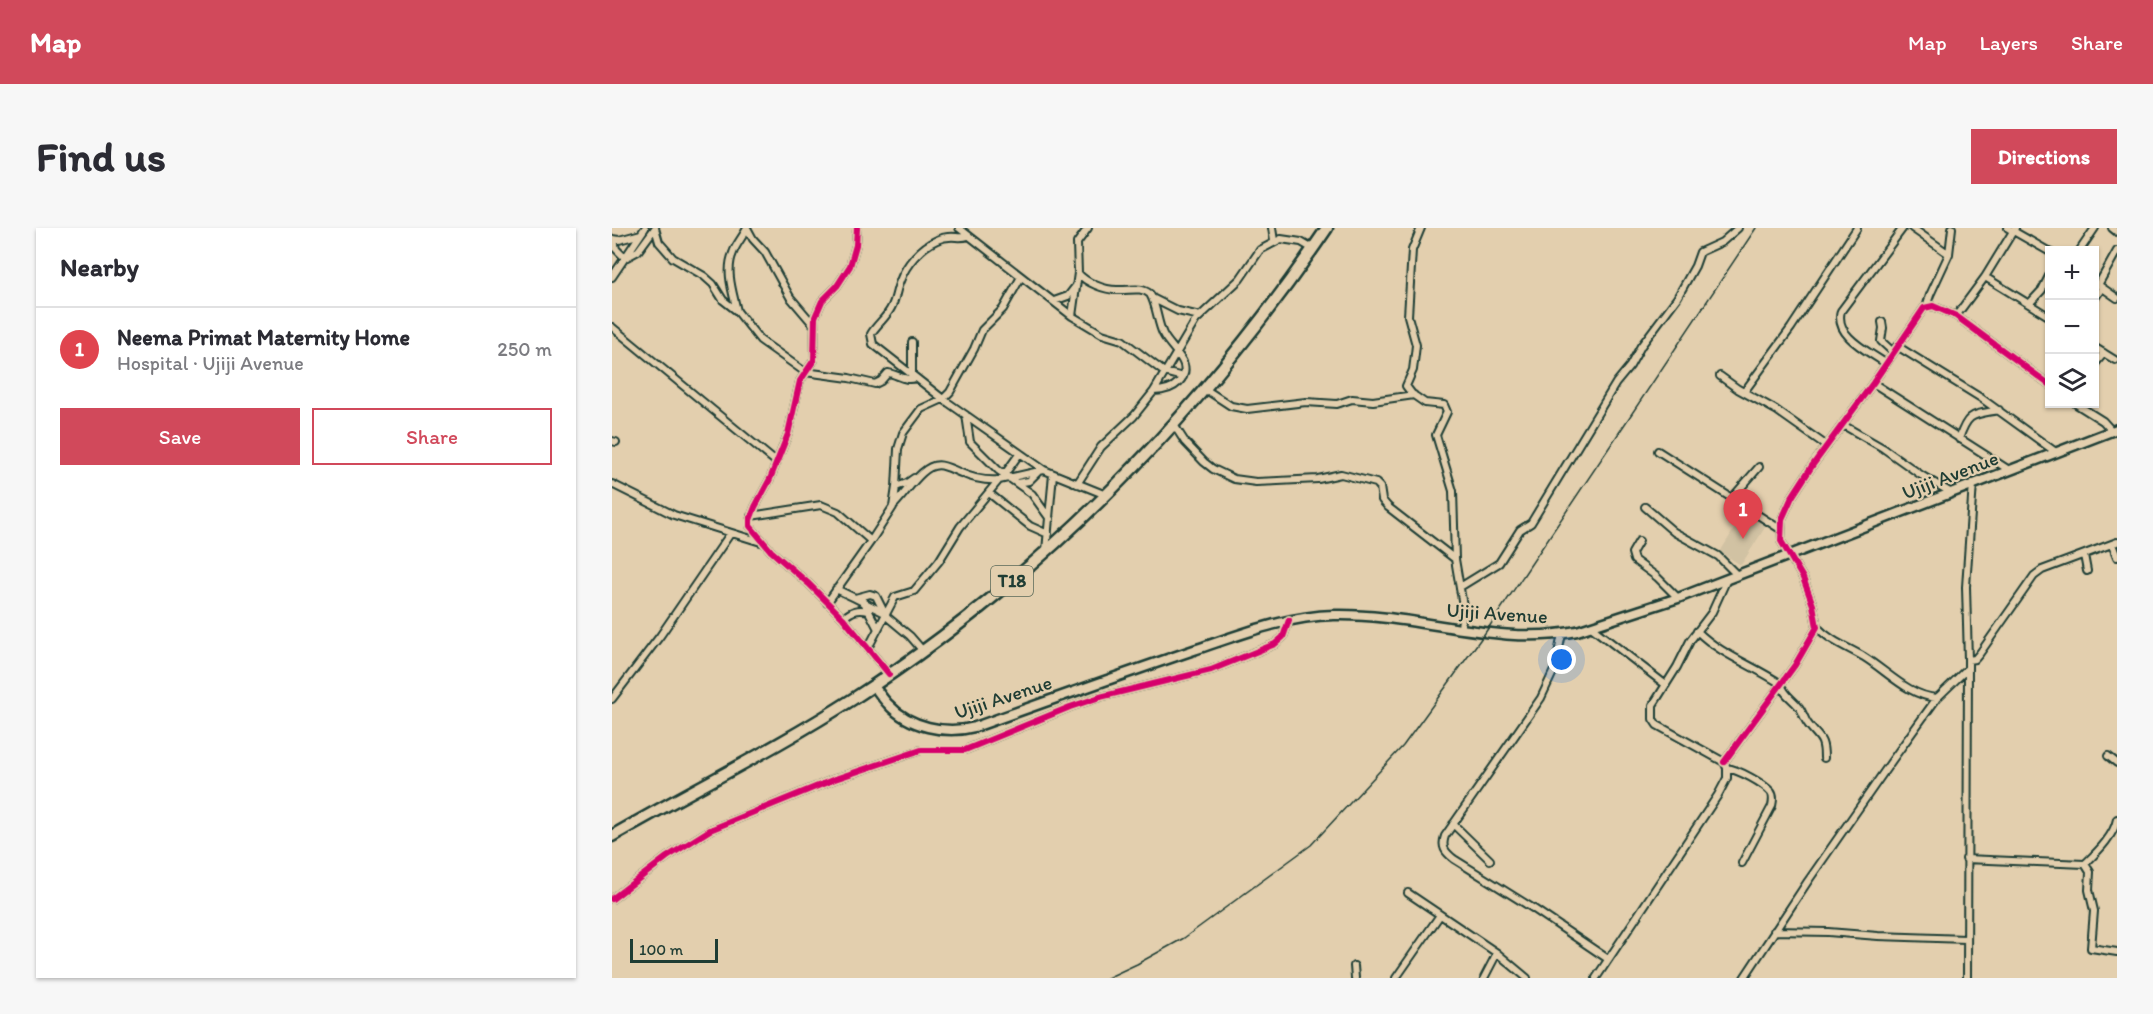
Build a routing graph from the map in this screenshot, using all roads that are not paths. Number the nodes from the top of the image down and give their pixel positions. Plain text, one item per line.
1 (655, 228) edge
2 (747, 228) edge
3 (857, 228) edge
4 (959, 228) edge
5 (1088, 228) edge
6 (1272, 228) edge
7 (1327, 228) edge
8 (1421, 228) edge
9 (1738, 228) edge
10 (1857, 228) edge
11 (1903, 228) edge
12 (1912, 228) edge
13 (1952, 228) edge
14 (2096, 228) edge
15 (2112, 228) edge
16 (2012, 229) edge
17 (2117, 231) edge
18 (645, 233) edge
19 (968, 236) junction
20 (613, 239) edge
21 (1274, 241) junction
22 (659, 242) junction
23 (2083, 246) edge
24 (1313, 249) junction
25 (2045, 250) edge
26 (2117, 251) edge
27 (1949, 254) junction
28 (626, 258) junction
29 (1078, 273) junction
30 (1021, 277) junction
31 (1985, 277) junction
32 (612, 278) edge
33 (1085, 280) junction
34 (2045, 283) edge
35 (2099, 283) edge
36 (1077, 285) junction
37 (2099, 286) edge
38 (1152, 298) junction
39 (2117, 298) edge
40 (1054, 301) junction
41 (2029, 304) junction
42 (1926, 307) junction
43 (737, 311) junction
44 (2045, 314) edge
45 (1072, 316) junction
46 (1200, 316) junction
47 (1956, 316) junction
48 (1882, 322) dead end
49 (813, 324) junction
50 (612, 327) edge
51 (912, 342) dead end
52 (1897, 346) junction
53 (2099, 350) edge
54 (1893, 352) junction
55 (1177, 353) junction
56 (2103, 353) junction
57 (2099, 358) edge
58 (2115, 360) dead end
59 (1885, 363) junction
60 (805, 372) junction
61 (1164, 372) junction
62 (1720, 376) dead end
63 (914, 377) junction
64 (1183, 377) junction
65 (2045, 382) edge
66 (1873, 383) junction
67 (1205, 389) junction
68 (1154, 391) junction
69 (1744, 392) junction
70 (1414, 395) junction
71 (943, 399) junction
72 (2082, 408) edge
73 (1999, 410) junction
74 (966, 416) junction
75 (1174, 425) junction
76 (1843, 425) junction
77 (2114, 430) edge
78 (1959, 439) junction
79 (1827, 446) junction
80 (1658, 451) dead end
81 (1020, 453) junction
82 (2056, 453) junction
83 (776, 462) junction
84 (1759, 467) dead end
85 (1042, 470) junction
86 (2009, 470) junction
87 (922, 472) junction
88 (1053, 474) junction
89 (1003, 478) junction
90 (1017, 483) junction
91 (1973, 483) junction
92 (612, 484) edge
93 (1077, 484) junction
94 (896, 487) junction
95 (1950, 492) junction
96 (989, 493) junction
97 (1106, 495) junction
98 (1732, 498) junction
99 (892, 507) junction
100 (1645, 507) dead end
101 (751, 516) junction
102 (1050, 519) junction
103 (1780, 529) junction
104 (730, 534) junction
105 (1048, 534) junction
106 (1639, 541) dead end
107 (872, 542) junction
108 (764, 543) junction
109 (2114, 543) edge
110 (1046, 551) junction
111 (1788, 555) junction
112 (2084, 555) junction
113 (2117, 557) edge
114 (1455, 559) junction
115 (2087, 571) dead end
116 (1737, 575) junction
117 (1727, 579) junction
118 (1461, 586) junction
119 (836, 589) junction
120 (855, 598) junction
121 (1678, 598) junction
122 (864, 601) junction
123 (827, 603) junction
124 (869, 611) junction
125 (885, 614) junction
126 (843, 618) junction
127 (1289, 620) junction
128 (1591, 627) junction
129 (1817, 627) junction
130 (878, 629) junction
131 (1461, 630) junction
132 (1697, 631) junction
133 (1562, 634) junction
134 (868, 648) junction
135 (923, 651) junction
136 (1968, 660) junction
137 (1967, 669) junction
138 (889, 674) junction
139 (1781, 684) junction
140 (873, 685) junction
141 (1666, 685) junction
142 (1937, 698) junction
143 (612, 699) edge
144 (2109, 756) dead end
145 (1824, 758) dead end
146 (2117, 763) edge
147 (1726, 765) junction
148 (2117, 819) edge
149 (1453, 824) junction
150 (612, 836) edge
151 (1966, 859) junction
152 (1490, 860) dead end
153 (1742, 863) dead end
154 (2085, 864) junction
155 (1408, 893) dead end
156 (612, 899) edge
157 (1440, 915) junction
158 (1774, 931) junction
159 (1966, 939) junction
160 (2117, 952) edge
161 (1497, 953) junction
162 (1608, 959) junction
163 (1354, 966) dead end
164 (1355, 978) edge
165 (1396, 978) edge
166 (1484, 978) edge
167 (1527, 978) edge
168 (1596, 978) edge
169 (1744, 978) edge
170 (1967, 978) edge

1 - 18 street
1 - 22 street
2 - 43 street
2 - 49 street
3 - 49 street
4 - 19 street
5 - 29 street
6 - 21 street
7 - 24 highway, T18
8 - 70 street
9 - 118 street
10 - 69 street
11 - 59 street
12 - 27 street
13 - 27 street
14 - 23 street
15 - 17 street
16 - 25 street
16 - 31 street
18 - 20 street
18 - 22 street
18 - 28 street
19 - 30 street
19 - 63 street
20 - 28 street
21 - 24 street
21 - 46 street
22 - 43 street
24 - 67 highway, T18
26 - 35 street
27 - 42 street
28 - 32 street
29 - 33 street
29 - 36 street
30 - 40 street
30 - 71 street
31 - 41 street
31 - 47 street
33 - 36 street
33 - 38 street
34 - 41 street
36 - 40 street
36 - 45 street
37 - 39 street
38 - 46 street
38 - 55 street
40 - 45 street
41 - 44 street
42 - 47 street
42 - 52 street
43 - 60 street
45 - 61 street
46 - 55 street
47 - 65 street
48 - 54 street
49 - 60 street
50 - 83 street
51 - 63 street
52 - 54 street
52 - 73 street
53 - 56 street
54 - 59 street
55 - 61 street
55 - 64 street
56 - 57 street
56 - 58 street
59 - 66 street
60 - 63 street
60 - 83 street
61 - 64 street
61 - 68 street
62 - 69 street
63 - 71 street
64 - 68 street
66 - 76 street
66 - 78 street
67 - 70 street
67 - 75 highway, T18
68 - 93 street
69 - 79 street
70 - 114 street
71 - 74 street
71 - 94 street
72 - 77 street
73 - 78 street
73 - 82 street
74 - 81 street
74 - 89 street
75 - 97 highway, T18
75 - 114 street
76 - 79 street
76 - 95 street
77 - 82 main road, Ujiji Avenue
78 - 86 street
79 - 103 street
80 - 98 street
81 - 85 street
81 - 89 street
82 - 86 main road, Ujiji Avenue
83 - 101 street
84 - 98 street
85 - 88 street
85 - 89 street
85 - 90 street
86 - 91 main road, Ujiji Avenue
87 - 89 street
87 - 94 street
87 - 99 street
88 - 93 street
88 - 102 street
89 - 90 street
89 - 96 street
90 - 102 street
91 - 95 main road, Ujiji Avenue
91 - 136 street
92 - 104 street
93 - 97 street
94 - 99 street
95 - 111 main road, Ujiji Avenue
96 - 105 street
96 - 125 street
97 - 110 highway, T18
98 - 103 street
99 - 107 street
100 - 116 street
101 - 107 street
101 - 108 street
102 - 105 street
103 - 111 street
104 - 108 street
104 - 143 street
105 - 110 street
106 - 121 street
107 - 119 street
108 - 123 street
109 - 112 street
109 - 113 street
110 - 135 highway, T18
111 - 116 main road, Ujiji Avenue
111 - 129 street
112 - 115 street
112 - 136 street
114 - 118 street
116 - 117 main road, Ujiji Avenue
117 - 121 main road, Ujiji Avenue
117 - 132 street
118 - 131 street
119 - 120 street
119 - 123 street
120 - 122 street
120 - 125 street
121 - 128 main road, Ujiji Avenue
122 - 124 street
122 - 125 street
123 - 126 street
124 - 126 street
124 - 130 street
125 - 130 street
125 - 135 street
126 - 134 street
127 - 131 main road, Ujiji Avenue
127 - 140 main road, Ujiji Avenue
127 - 156 street
128 - 133 main road, Ujiji Avenue
128 - 141 street
129 - 139 street
129 - 142 street
130 - 134 street
131 - 133 main road, Ujiji Avenue
132 - 139 street
132 - 141 street
133 - 149 street
134 - 138 street
135 - 138 highway, T18
136 - 137 street
137 - 142 street
137 - 151 street
138 - 140 highway, T18
139 - 145 street
139 - 147 street
140 - 150 highway, T18
141 - 147 street
142 - 158 street
144 - 146 street
147 - 153 street
147 - 162 street
148 - 154 street
149 - 152 street
149 - 162 street
151 - 154 street
151 - 159 street
154 - 160 street
155 - 157 street
157 - 161 street
157 - 165 street
158 - 159 street
158 - 169 street
159 - 170 street
161 - 166 street
161 - 167 street
162 - 168 street
163 - 164 street

